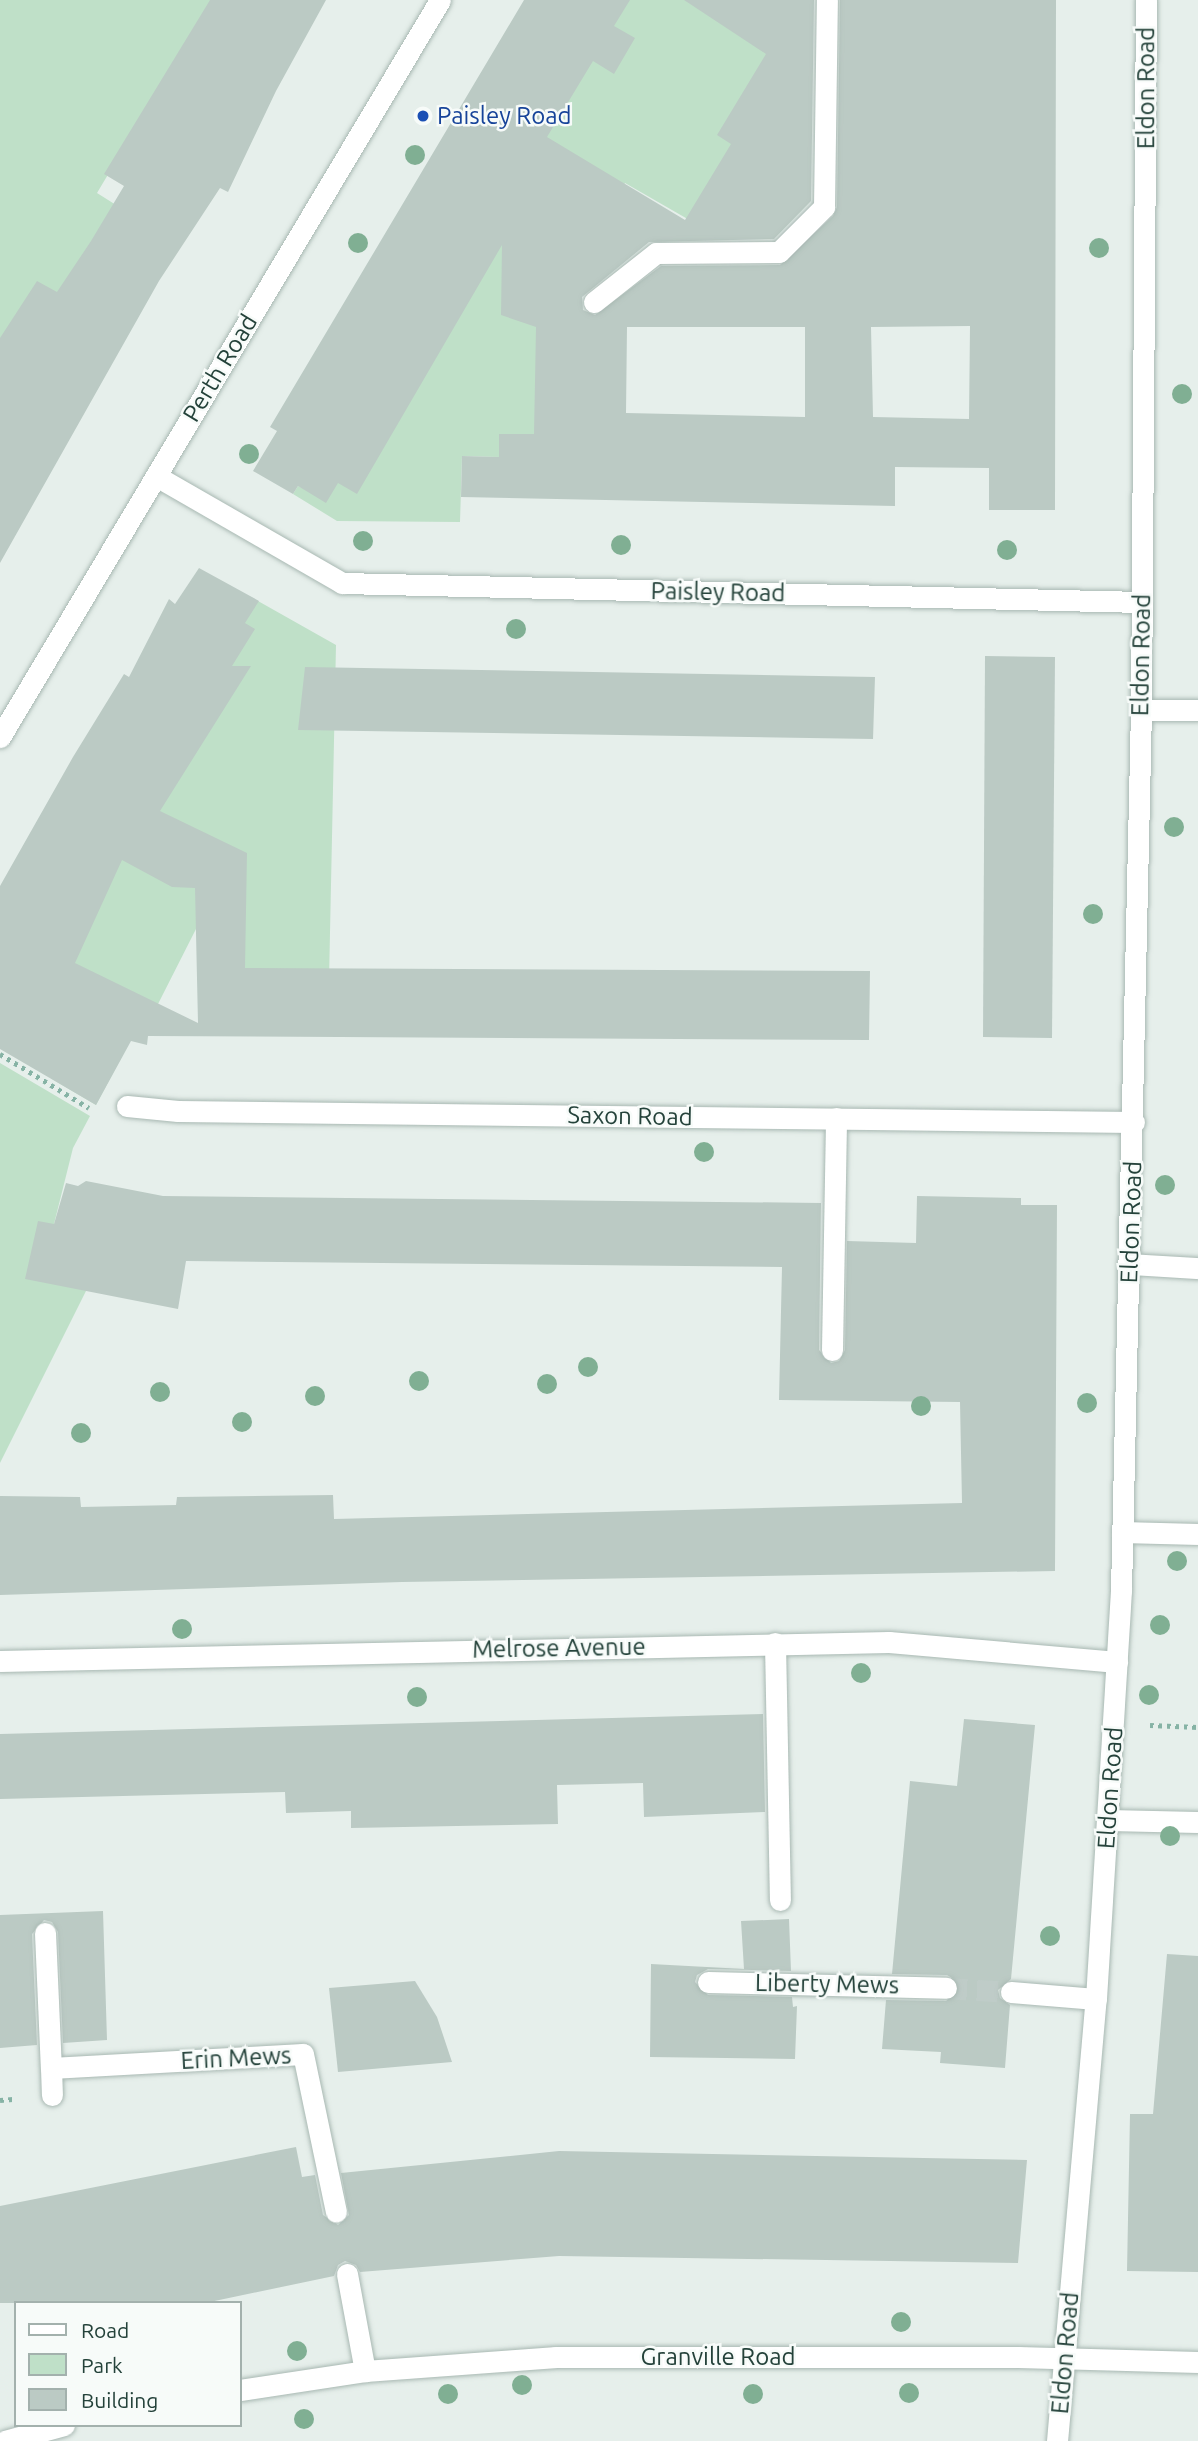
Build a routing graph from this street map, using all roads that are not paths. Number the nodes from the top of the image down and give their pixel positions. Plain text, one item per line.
1 (440, 0) edge
2 (827, 0) edge
3 (1146, 0) edge
4 (594, 302) dead end
5 (156, 476) junction
6 (1142, 601) junction
7 (1140, 710) junction
8 (1198, 710) edge
9 (2, 728) edge
10 (127, 1106) dead end
11 (836, 1118) junction
12 (1134, 1122) junction
13 (1130, 1265) junction
14 (1198, 1268) edge
15 (832, 1350) dead end
16 (1122, 1532) junction
17 (1198, 1534) edge
18 (775, 1643) junction
19 (0, 1661) edge
20 (1117, 1662) junction
21 (1108, 1820) junction
22 (1198, 1822) edge
23 (779, 1900) dead end
24 (45, 1933) dead end
25 (708, 1982) dead end
26 (946, 1987) tunnel mouth
27 (1011, 1992) tunnel mouth
28 (1096, 1999) junction
29 (51, 2068) junction
30 (52, 2095) dead end
31 (336, 2212) dead end
32 (347, 2274) dead end
33 (1065, 2358) junction
34 (1198, 2362) edge
35 (365, 2371) junction
36 (242, 2390) edge
37 (57, 2427) edge
38 (5, 2441) edge
39 (1057, 2441) edge

1 - 5 street, Perth Road
2 - 4 street
3 - 6 street, Eldon Road
5 - 6 street, Paisley Road
5 - 9 street, Perth Road
6 - 7 street, Eldon Road
7 - 8 street
7 - 12 street, Eldon Road
10 - 11 street, Saxon Road
11 - 12 street, Saxon Road
11 - 15 street
12 - 13 street, Eldon Road
13 - 14 street
13 - 16 street, Eldon Road
16 - 17 street
16 - 20 street, Eldon Road
18 - 19 street, Melrose Avenue
18 - 20 street, Melrose Avenue
18 - 23 street
20 - 21 street, Eldon Road
21 - 22 street
21 - 28 street, Eldon Road
24 - 29 street
25 - 26 street, Liberty Mews
27 - 28 street
28 - 33 street, Eldon Road
29 - 30 street
29 - 31 street, Erin Mews
32 - 35 street
33 - 34 street, Granville Road
33 - 35 street, Granville Road
33 - 39 street, Eldon Road
35 - 36 street, Granville Road
37 - 38 street

